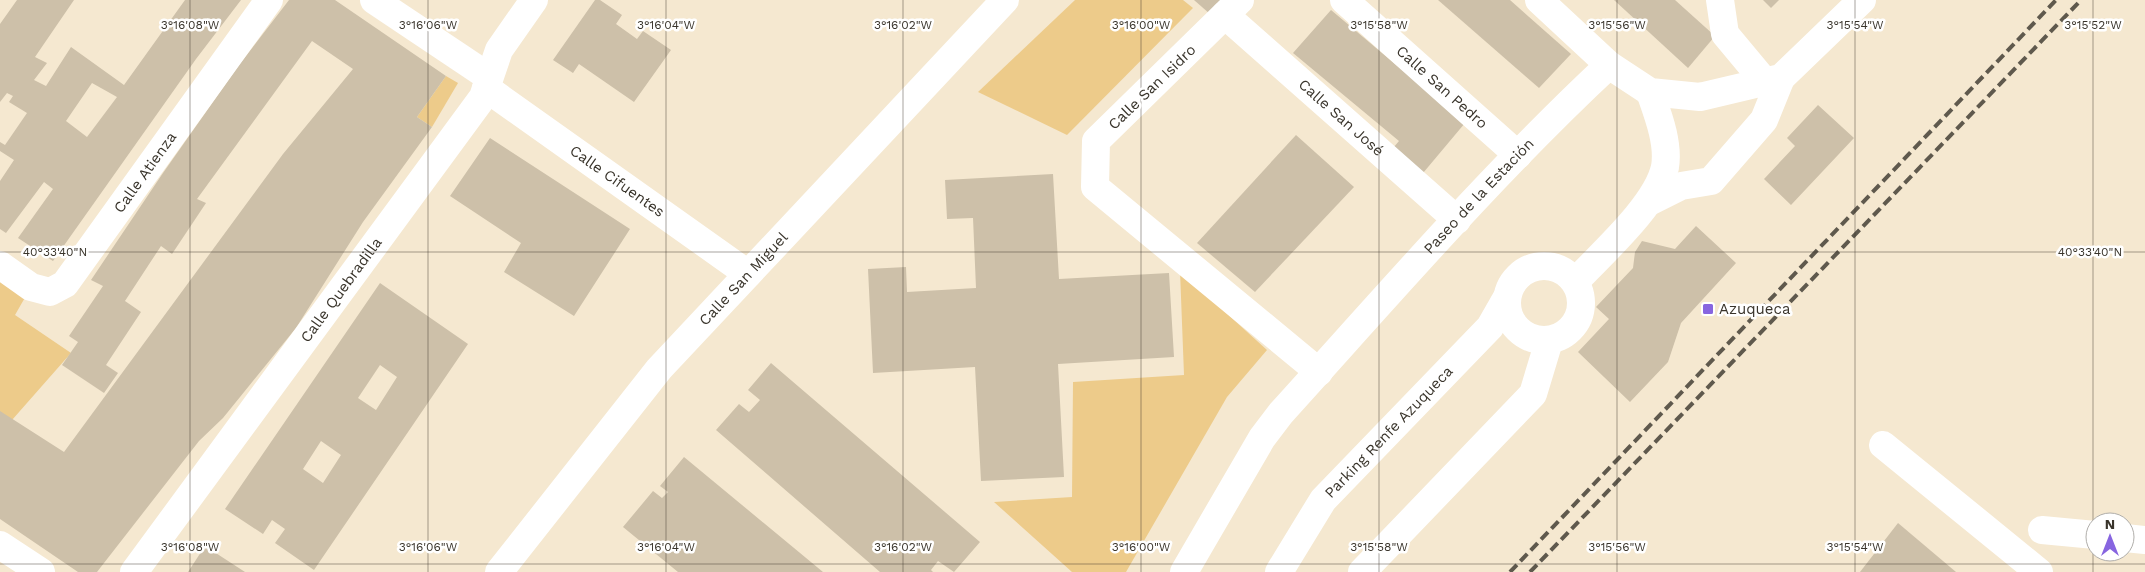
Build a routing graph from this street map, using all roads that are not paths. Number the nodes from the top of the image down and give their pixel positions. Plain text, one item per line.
1 (269, 0) edge
2 (374, 0) edge
3 (534, 0) edge
4 (1005, 0) edge
5 (1344, 0) edge
6 (1539, 0) edge
7 (1720, 0) edge
8 (1862, 0) edge
9 (1232, 7) edge
10 (1610, 65) junction
11 (1773, 80) junction
12 (488, 83) junction
13 (1650, 92) junction
14 (1518, 155) junction
15 (1649, 202) junction
16 (1456, 220) junction
17 (0, 265) edge
18 (748, 274) junction
19 (1575, 282) junction
20 (1506, 298) junction
21 (1549, 341) junction
22 (1319, 372) junction
23 (1883, 445) dead end
24 (2042, 530) dead end
25 (2085, 534) edge
26 (0, 545) edge
27 (41, 572) edge
28 (134, 572) edge
29 (499, 572) edge
30 (1184, 572) edge
31 (1278, 572) edge
32 (1362, 572) edge
33 (2039, 572) edge

1 - 17 street, Calle Atienza
2 - 12 street, Calle Cifuentes
3 - 12 street, Calle Quebradilla
4 - 18 street, Calle San Miguel
5 - 14 street, Calle San Pedro
6 - 10 street
7 - 11 street
8 - 11 street
9 - 16 street, Calle San José
9 - 22 street, Calle San Isidro
10 - 13 street
10 - 14 street, Paseo de la Estación
11 - 13 street
11 - 15 street
12 - 18 street, Calle Cifuentes
12 - 28 street, Calle Quebradilla
13 - 15 street
14 - 16 street, Paseo de la Estación
15 - 19 street
16 - 22 street, Paseo de la Estación
18 - 29 street, Calle San Miguel
19 - 20 street
19 - 21 street
20 - 21 street
20 - 31 street, Parking Renfe Azuqueca
21 - 32 street
22 - 30 street, Paseo de la Estación
23 - 33 street
24 - 25 street
26 - 27 street

